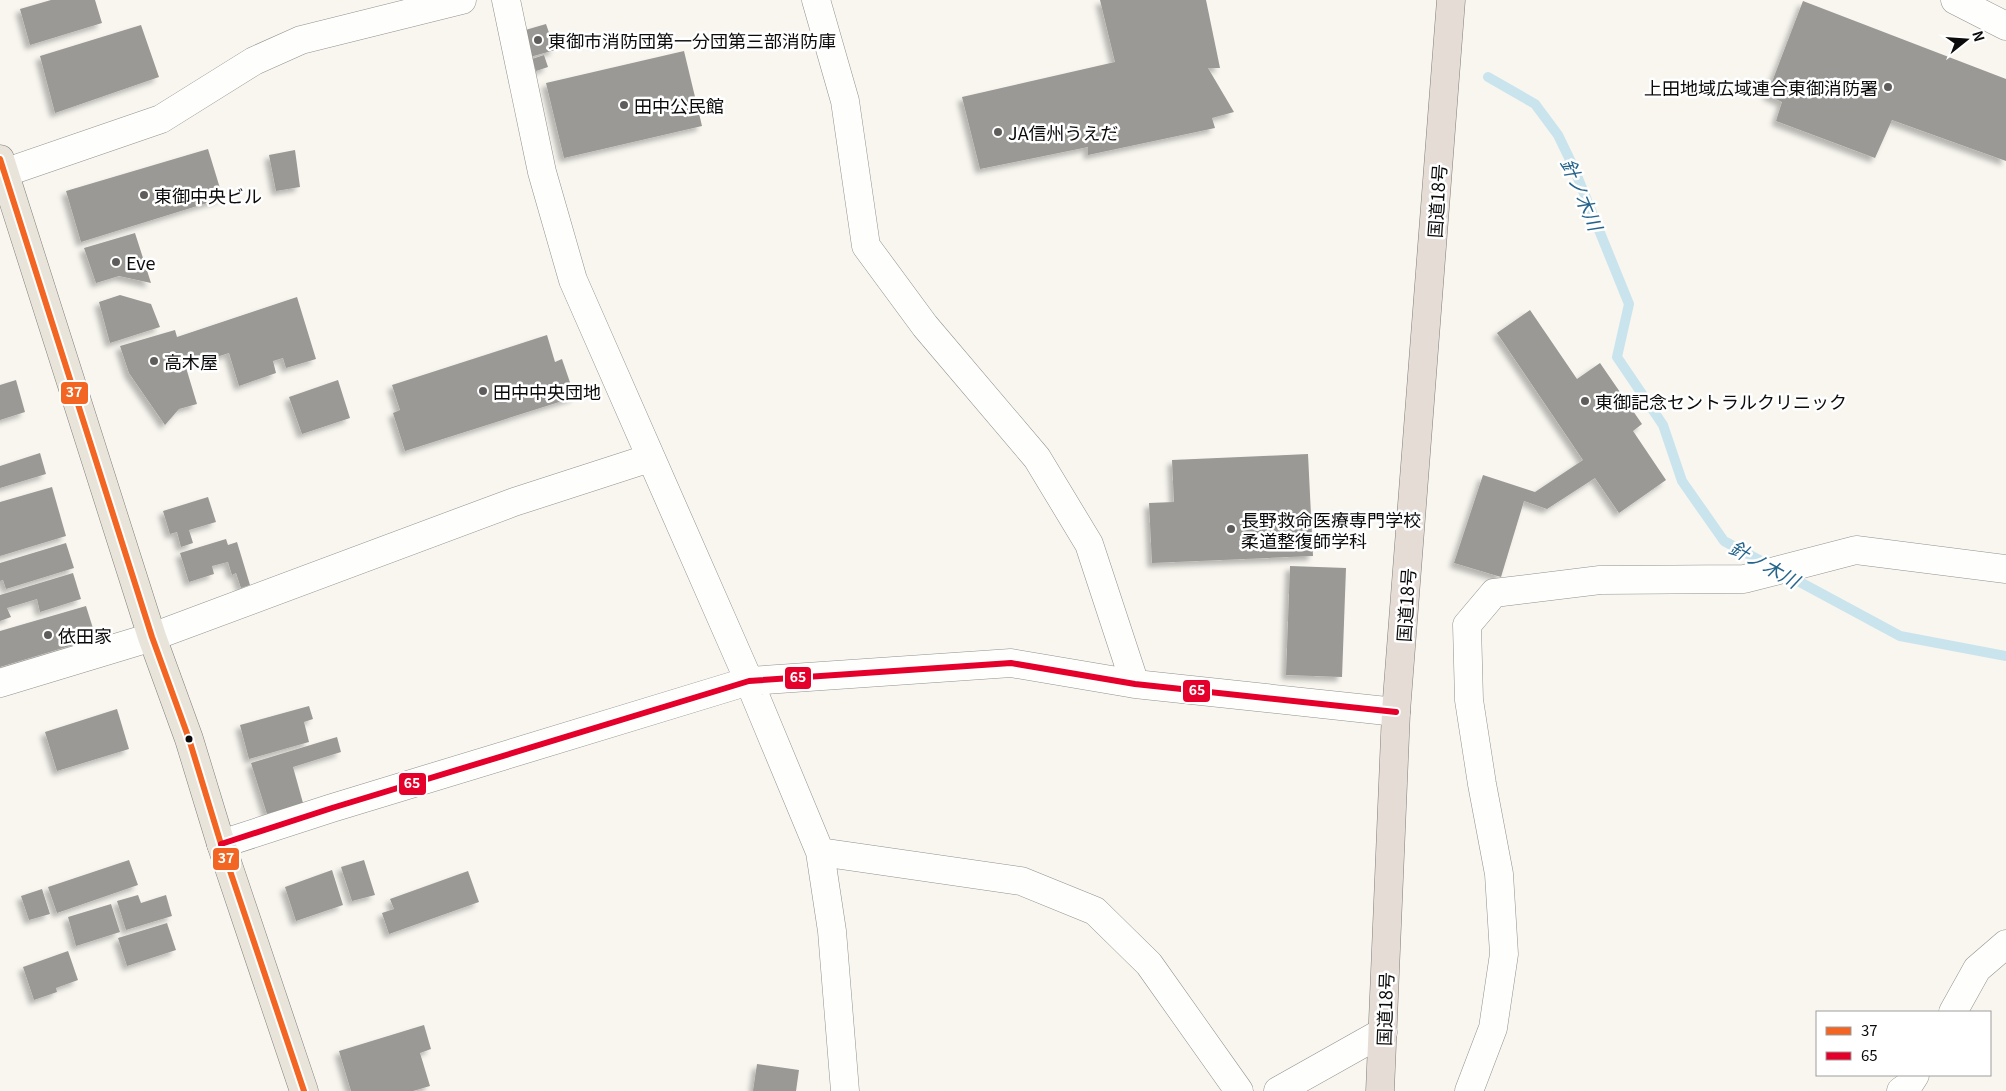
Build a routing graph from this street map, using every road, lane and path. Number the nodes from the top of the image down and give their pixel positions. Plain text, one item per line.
1 (462, 0) edge
2 (506, 0) edge
3 (816, 0) edge
4 (1451, 0) edge
5 (1955, 0) edge
6 (2006, 26) edge
7 (2, 166) edge
8 (650, 458) junction
9 (2006, 568) edge
10 (152, 637) junction
11 (749, 681) junction
12 (0, 683) edge
13 (1135, 684) junction
14 (1396, 712) junction
15 (221, 844) junction
16 (820, 852) junction
17 (2006, 944) edge
18 (1954, 1011) edge
19 (1382, 1032) junction
20 (1914, 1076) edge
21 (304, 1091) edge
22 (845, 1091) edge
23 (1239, 1091) edge
24 (1278, 1091) edge
25 (1380, 1091) edge
26 (1469, 1091) edge
27 (1901, 1091) edge

1 - 7 street
2 - 8 street
3 - 13 street
4 - 14 highway, 国道18号
5 - 6 street
7 - 10 main road
8 - 10 street
8 - 11 street
9 - 26 street
10 - 12 street
10 - 15 main road
11 - 13 street
11 - 15 street
11 - 16 street
13 - 14 street
14 - 19 highway, 国道18号
15 - 21 main road
16 - 22 street
16 - 23 street
17 - 18 street
19 - 24 street
19 - 25 highway, 国道18号
20 - 27 street

